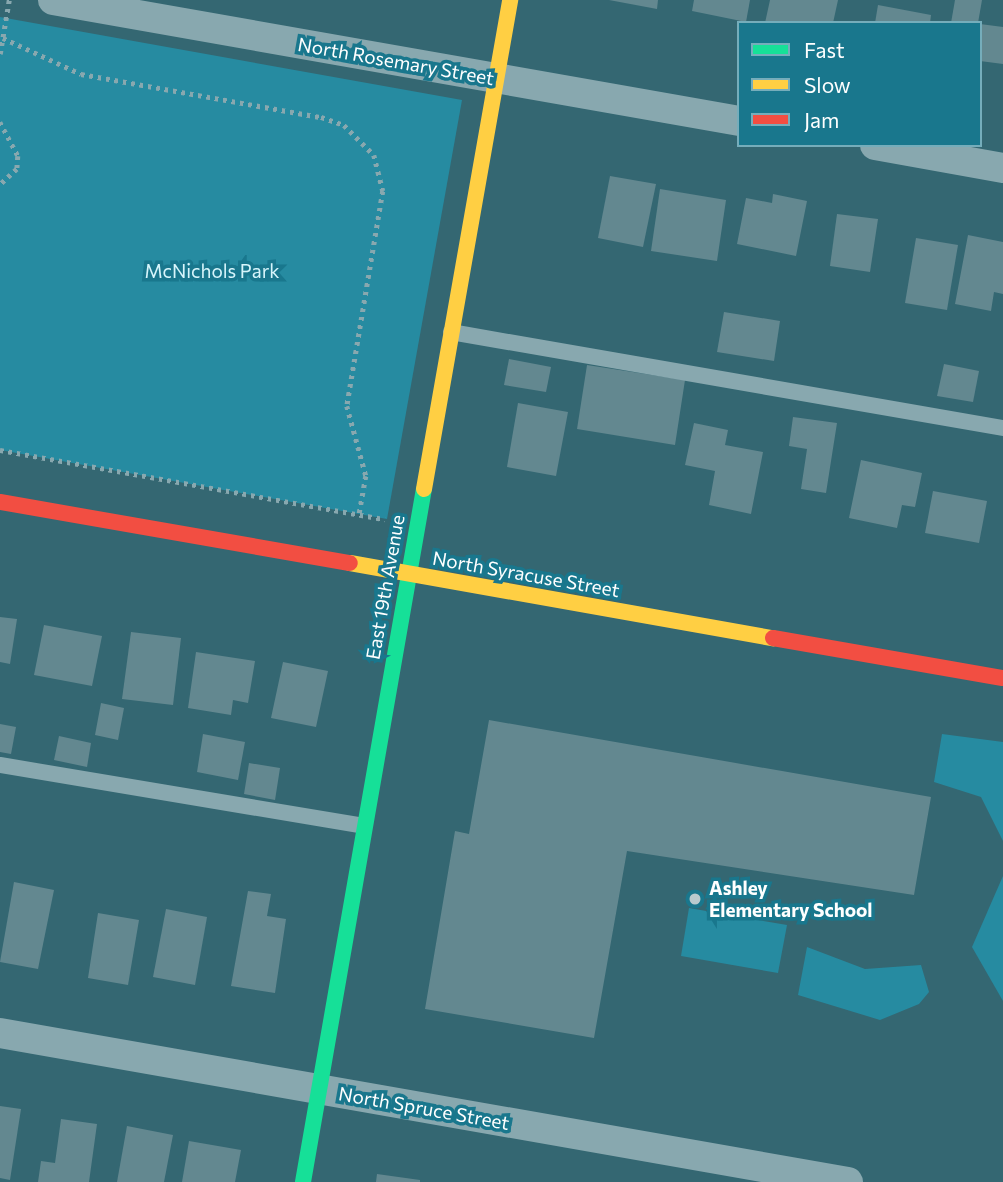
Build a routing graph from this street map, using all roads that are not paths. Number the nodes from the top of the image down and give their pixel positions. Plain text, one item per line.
1 (53, 0) edge
2 (510, 0) edge
3 (495, 79) junction
4 (737, 121) edge
5 (886, 147) edge
6 (1003, 168) edge
7 (451, 332) junction
8 (1003, 428) edge
9 (0, 502) edge
10 (408, 575) junction
11 (1003, 678) edge
12 (0, 765) edge
13 (364, 826) junction
14 (0, 1033) edge
15 (319, 1090) junction
16 (303, 1182) edge
17 (848, 1182) edge

1 - 3 street, North Rosemary Street
2 - 3 street, East 19th Avenue
3 - 4 street, North Rosemary Street
3 - 7 street, East 19th Avenue
5 - 6 street
7 - 8 lane
7 - 10 street, East 19th Avenue
9 - 10 street, North Syracuse Street
10 - 11 street, North Syracuse Street
10 - 13 street, East 19th Avenue
12 - 13 lane
13 - 15 street, East 19th Avenue
14 - 15 street, North Spruce Street
15 - 16 street, East 19th Avenue
15 - 17 street, North Spruce Street

